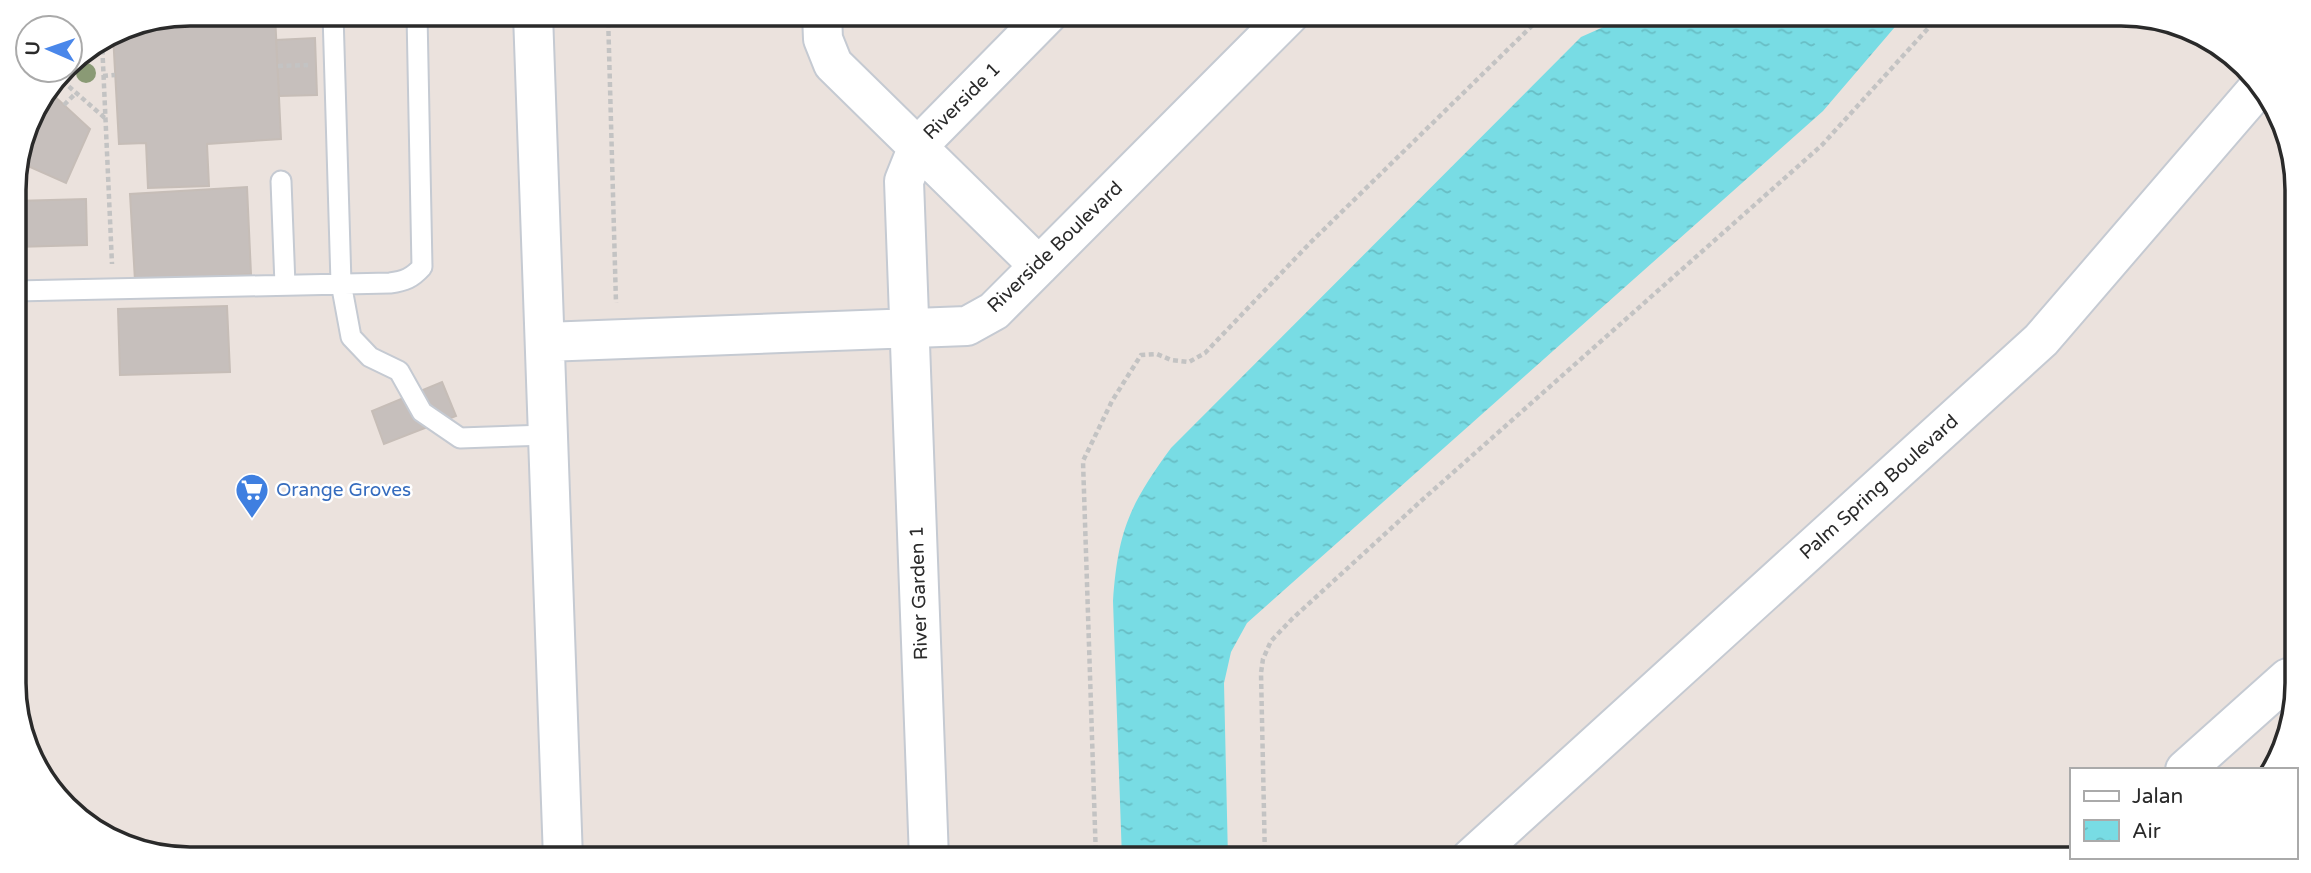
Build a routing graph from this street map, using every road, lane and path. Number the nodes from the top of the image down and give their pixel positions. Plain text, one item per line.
1 (1278, 26) edge
2 (1531, 26) edge
3 (1930, 26) edge
4 (333, 27) edge
5 (417, 27) edge
6 (533, 27) edge
7 (608, 27) edge
8 (823, 27) edge
9 (1036, 27) edge
10 (102, 52) edge
11 (115, 75) dead end
12 (103, 76) junction
13 (66, 84) edge
14 (76, 93) junction
15 (2253, 94) edge
16 (64, 105) dead end
17 (106, 119) junction
18 (918, 146) junction
19 (281, 181) dead end
20 (1039, 266) junction
21 (341, 283) junction
22 (285, 285) junction
23 (113, 289) junction
24 (27, 291) edge
25 (909, 328) junction
26 (617, 339) junction
27 (545, 342) junction
28 (548, 435) junction
29 (2285, 681) edge
30 (2187, 768) edge
31 (1265, 846) edge
32 (1494, 846) edge
33 (563, 847) edge
34 (929, 847) edge
35 (1096, 847) edge

1 - 20 street, Riverside Boulevard
2 - 35 path
3 - 31 path
4 - 21 lane
5 - 21 lane
6 - 27 street
7 - 26 path
8 - 18 street
9 - 18 street, Riverside 1
10 - 12 path
11 - 12 path
12 - 17 path
13 - 14 path
14 - 16 path
14 - 17 path
15 - 32 street, Palm Spring Boulevard
17 - 23 path
18 - 20 street
18 - 25 street, Riverside 1
19 - 22 lane
20 - 25 street, Riverside Boulevard
21 - 22 lane
21 - 28 lane
22 - 23 lane
23 - 24 lane
25 - 26 street, Riverside Boulevard
25 - 34 street, River Garden 1
26 - 27 street, Riverside Boulevard
27 - 28 street
28 - 33 street
29 - 30 street

